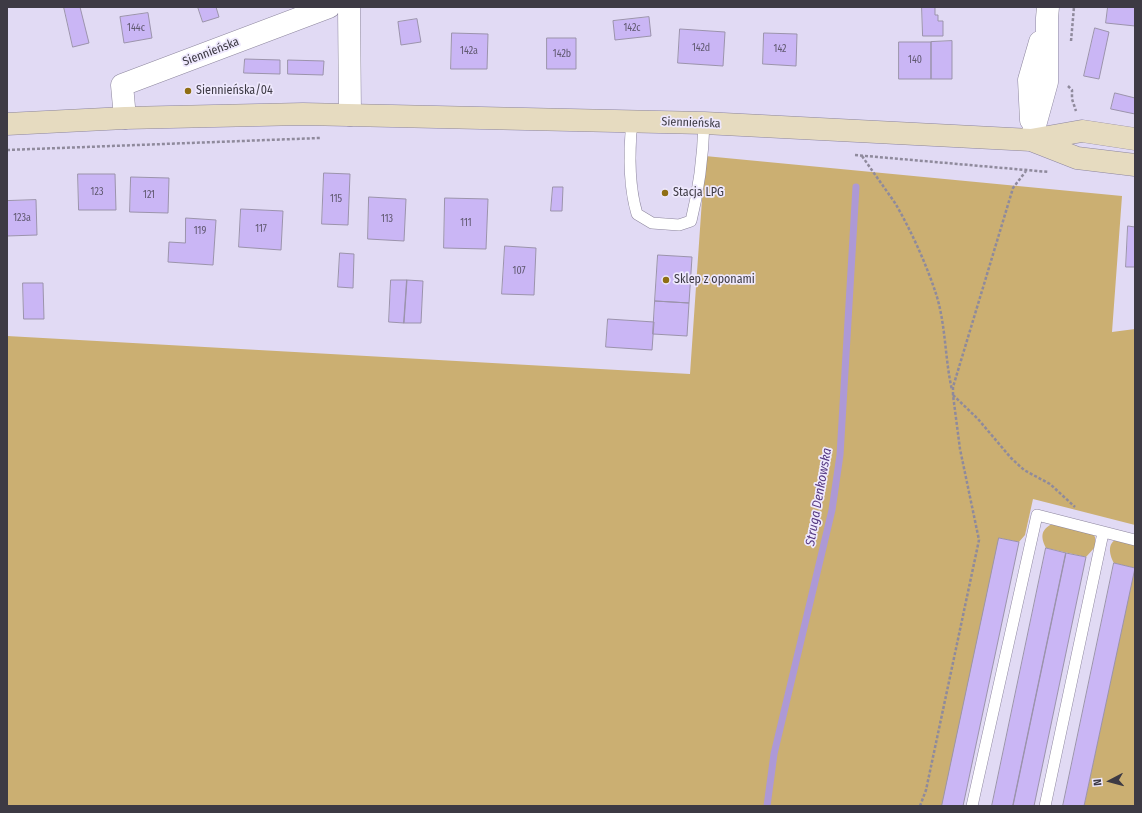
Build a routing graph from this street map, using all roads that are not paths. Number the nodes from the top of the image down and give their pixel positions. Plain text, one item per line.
1 (330, 7) edge
2 (349, 7) edge
3 (1047, 13) edge
4 (350, 115) junction
5 (125, 118) junction
6 (632, 121) junction
7 (704, 123) junction
8 (7, 124) edge
9 (1135, 139) edge
10 (1031, 140) junction
11 (1135, 165) edge
12 (1103, 533) junction
13 (1135, 540) edge
14 (972, 806) edge
15 (1045, 806) edge

1 - 5 street, Siennieńska
2 - 4 street
3 - 10 street
4 - 5 main road, Siennieńska
4 - 6 main road, Siennieńska
5 - 8 main road, Siennieńska
6 - 7 main road, Siennieńska
6 - 7 lane
7 - 10 main road, Siennieńska
9 - 10 main road, Siennieńska
10 - 11 main road, Siennieńska
12 - 13 lane
12 - 14 lane
12 - 15 lane

